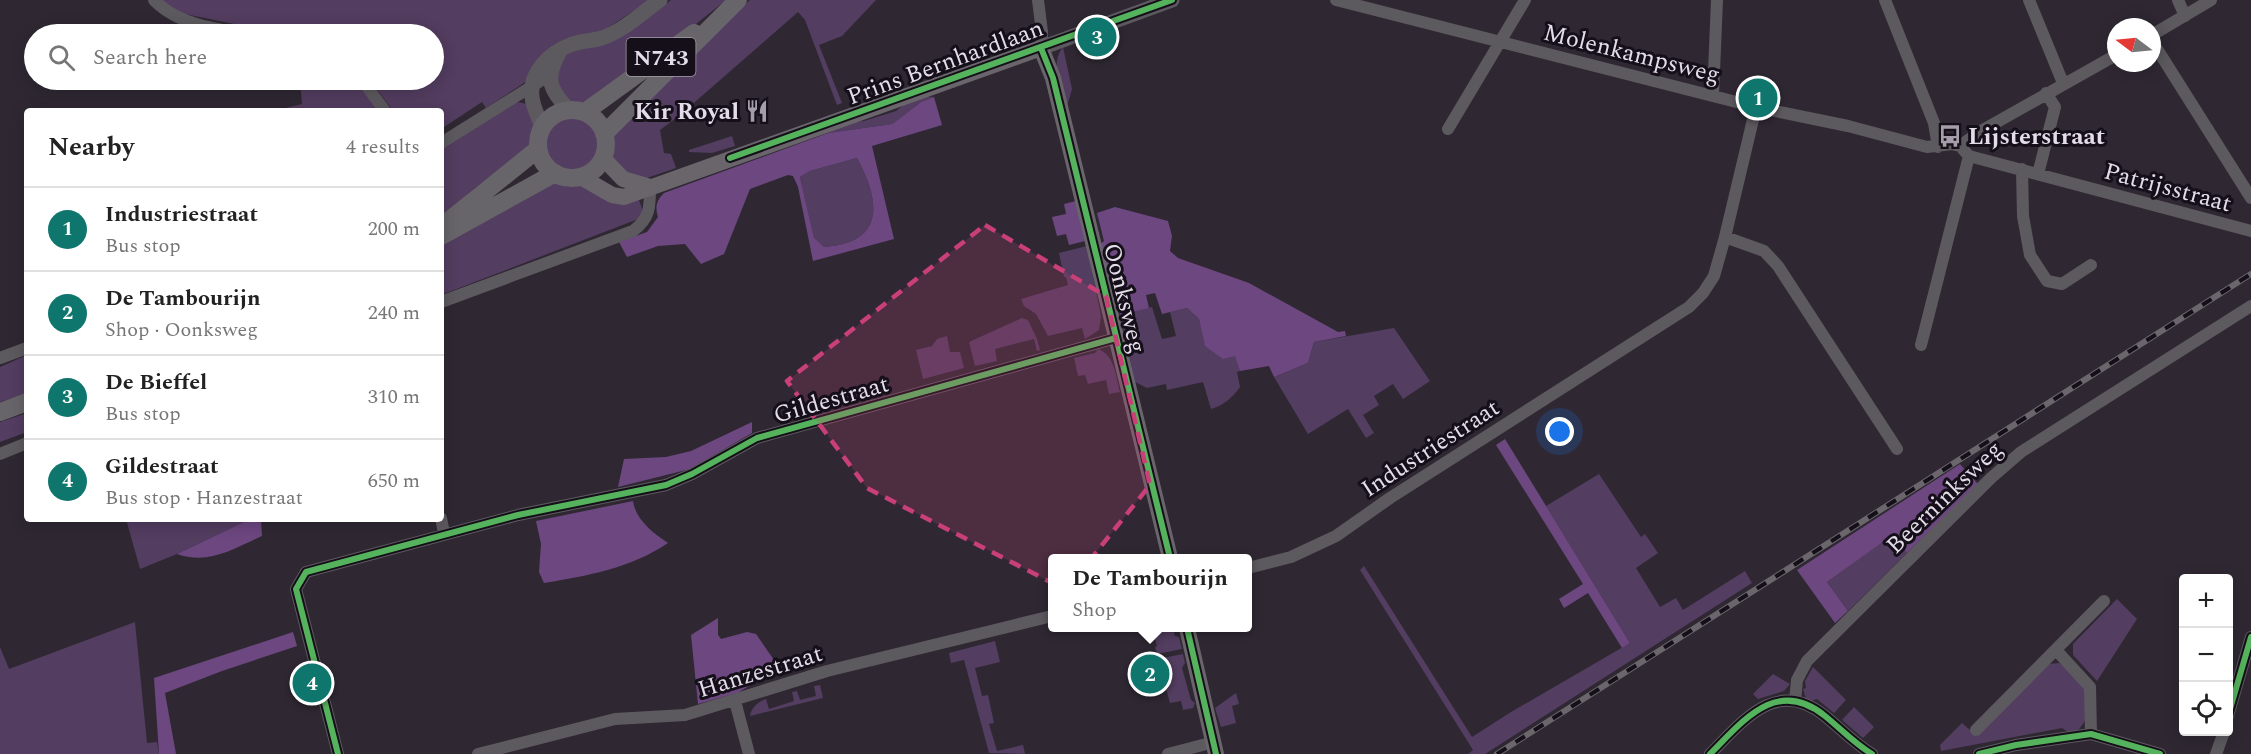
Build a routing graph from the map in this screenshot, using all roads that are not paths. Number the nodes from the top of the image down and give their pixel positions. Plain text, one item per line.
1 (154, 0) edge
2 (660, 0) edge
3 (1038, 0) edge
4 (1172, 0) edge
5 (1336, 0) edge
6 (1525, 0) edge
7 (1717, 0) edge
8 (1885, 0) edge
9 (2029, 0) edge
10 (2178, 0) edge
11 (2211, 0) edge
12 (737, 1) edge
13 (2185, 16) junction
14 (199, 24) edge
15 (2161, 30) edge
16 (1500, 41) junction
17 (1041, 48) junction
18 (560, 50) junction
19 (2161, 55) edge
20 (2107, 59) edge
21 (550, 75) junction
22 (2063, 83) junction
23 (532, 86) junction
24 (369, 90) edge
25 (2046, 93) junction
26 (1713, 95) junction
27 (1756, 106) junction
28 (383, 108) edge
29 (577, 111) junction
30 (542, 128) junction
31 (1448, 129) dead end
32 (604, 134) junction
33 (444, 141) edge
34 (1938, 147) junction
35 (538, 150) junction
36 (1965, 151) junction
37 (603, 158) junction
38 (2022, 169) junction
39 (555, 173) junction
40 (2038, 174) junction
41 (581, 177) junction
42 (650, 187) junction
43 (2251, 198) edge
44 (444, 224) edge
45 (2251, 231) edge
46 (444, 234) edge
47 (1725, 237) junction
48 (2091, 264) dead end
49 (444, 301) edge
50 (2251, 306) edge
51 (1116, 338) junction
52 (1921, 345) dead end
53 (24, 349) edge
54 (0, 358) edge
55 (24, 403) edge
56 (0, 412) edge
57 (24, 444) edge
58 (1896, 449) dead end
59 (0, 454) edge
60 (442, 522) edge
61 (444, 533) junction
62 (1169, 554) edge
63 (1252, 567) edge
64 (2104, 601) dead end
65 (1048, 617) edge
66 (1188, 632) edge
67 (2251, 637) edge
68 (2056, 650) junction
69 (2246, 671) edge
70 (735, 701) junction
71 (1795, 701) junction
72 (2233, 705) edge
73 (1976, 730) dead end
74 (2091, 734) junction
75 (2223, 736) edge
76 (1215, 748) edge
77 (338, 754) edge
78 (478, 754) edge
79 (749, 754) edge
80 (1168, 754) edge
81 (1710, 754) edge
82 (1872, 754) edge
83 (1979, 754) edge
84 (2160, 754) edge
85 (2216, 754) edge

1 - 14 street
2 - 18 street
3 - 17 street
4 - 17 street, Prins Bernhardlaan
5 - 16 street, Molenkampsweg
6 - 16 street
7 - 26 street
8 - 34 street
9 - 22 street
10 - 13 street
11 - 13 street
12 - 29 main road, N743
12 - 32 main road, N743
13 - 15 street
16 - 26 street, Molenkampsweg
16 - 31 street
17 - 42 main road, Prins Bernhardlaan
17 - 51 main road, Oonksweg
18 - 21 street
18 - 23 street
19 - 43 street
20 - 22 street
21 - 23 street
21 - 29 street
22 - 25 street
23 - 30 street
23 - 33 street
24 - 28 street
25 - 36 street
25 - 40 street
26 - 27 street, Molenkampsweg
27 - 34 street, Molenkampsweg
27 - 47 street, Industriestraat
29 - 30 main road, N743
29 - 32 main road
30 - 35 main road
32 - 37 main road
34 - 36 street, Molenkampsweg
35 - 39 main road
35 - 44 main road
36 - 38 street, Patrijsstraat
36 - 52 street
37 - 41 main road
37 - 42 main road
38 - 40 street, Patrijsstraat
38 - 48 street
39 - 41 main road
39 - 46 main road
40 - 45 street, Patrijsstraat
41 - 42 main road, Prins Bernhardlaan
42 - 49 street
47 - 58 street
47 - 63 street, Industriestraat
50 - 71 street, Beerninksweg
51 - 61 street, Gildestraat
51 - 62 main road, Oonksweg
53 - 54 street
55 - 56 main road
57 - 59 street
60 - 61 street
61 - 77 street, Gildestraat
64 - 68 street
65 - 70 street, Hanzestraat
66 - 76 main road
67 - 69 street
68 - 73 street
68 - 74 street
69 - 72 street
70 - 78 street, Hanzestraat
70 - 79 street
71 - 81 street
71 - 82 street
74 - 83 street
74 - 84 street
75 - 85 street
76 - 80 street

